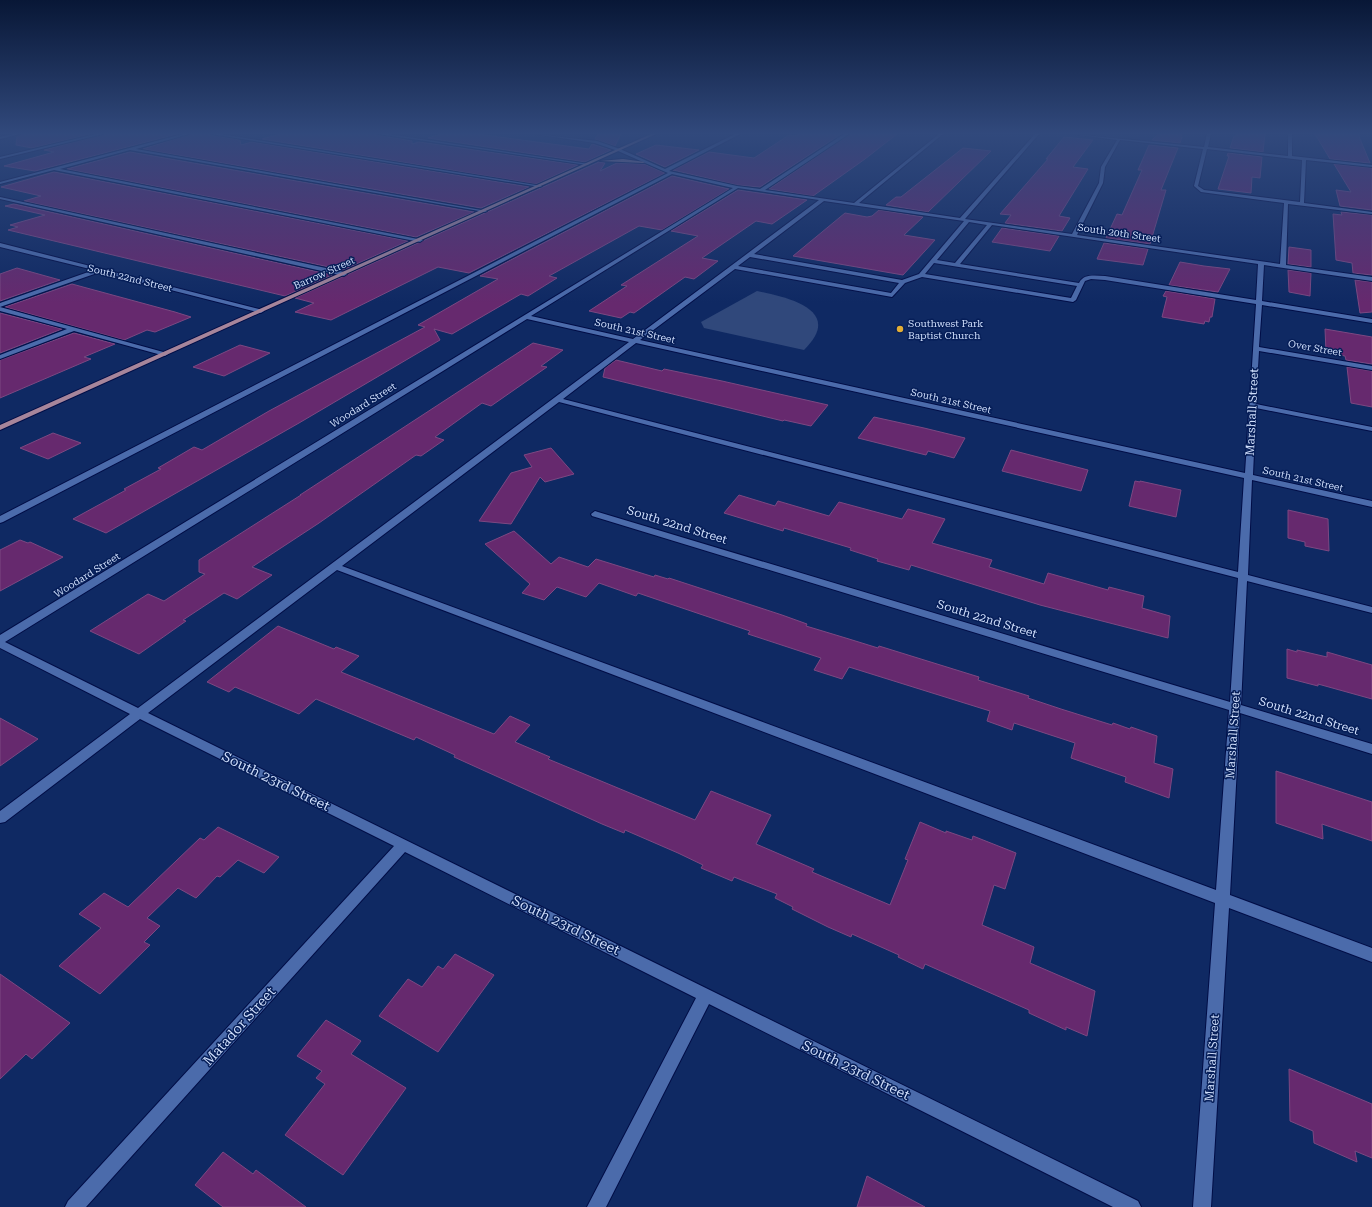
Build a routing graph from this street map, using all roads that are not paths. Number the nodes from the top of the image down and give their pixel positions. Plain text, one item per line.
1 (165, 190) edge
2 (367, 190) edge
3 (530, 190) edge
4 (633, 190) edge
5 (730, 190) edge
6 (763, 190) edge
7 (872, 190) edge
8 (987, 190) edge
9 (1097, 190) edge
10 (1202, 190) edge
11 (1303, 190) edge
12 (0, 198) edge
13 (824, 199) junction
14 (1286, 202) junction
15 (855, 204) junction
16 (1302, 204) junction
17 (485, 211) junction
18 (1372, 213) edge
19 (962, 219) junction
20 (968, 220) junction
21 (991, 223) junction
22 (1074, 236) junction
23 (420, 240) junction
24 (0, 245) edge
25 (748, 255) junction
26 (933, 261) junction
27 (1261, 263) junction
28 (956, 265) junction
29 (1283, 266) junction
30 (733, 267) junction
31 (100, 270) junction
32 (344, 274) junction
33 (921, 275) junction
34 (1372, 279) edge
35 (903, 282) junction
36 (1081, 285) junction
37 (1258, 302) junction
38 (0, 305) edge
39 (0, 310) edge
40 (260, 311) junction
41 (526, 317) junction
42 (1372, 320) edge
43 (73, 329) junction
44 (634, 341) junction
45 (1255, 348) junction
46 (165, 354) junction
47 (0, 358) edge
48 (1372, 368) edge
49 (556, 399) junction
50 (1252, 405) junction
51 (0, 428) edge
52 (1372, 429) edge
53 (1248, 477) junction
54 (1372, 504) edge
55 (595, 514) dead end
56 (0, 520) edge
57 (334, 566) junction
58 (1243, 577) junction
59 (1372, 610) edge
60 (0, 640) edge
61 (0, 644) edge
62 (1235, 708) junction
63 (139, 713) junction
64 (1372, 749) edge
65 (0, 818) edge
66 (404, 845) junction
67 (1222, 899) junction
68 (1372, 955) edge
69 (706, 995) junction
70 (74, 1207) edge
71 (596, 1207) edge
72 (1132, 1207) edge
73 (1202, 1207) edge

1 - 23 street
2 - 17 street
3 - 17 main road, Barrow Street
4 - 56 street
5 - 41 street, Woodard Street
6 - 13 street, South 20th Street
7 - 15 street
8 - 19 street
9 - 22 street
10 - 14 street
11 - 16 street
12 - 32 street
13 - 15 street, South 20th Street
13 - 25 street
14 - 16 street
14 - 29 street
15 - 19 street, South 20th Street
16 - 18 street
17 - 23 main road, Barrow Street
19 - 20 street, South 20th Street
20 - 21 street, South 20th Street
20 - 26 street
21 - 22 street, South 20th Street
21 - 28 street
22 - 27 street, South 20th Street
23 - 32 main road, Barrow Street
24 - 31 street, South 22nd Street
25 - 30 street
25 - 35 street
26 - 28 street
26 - 33 street
27 - 29 street, South 20th Street
27 - 37 street, Marshall Street
28 - 36 street
29 - 34 street, South 20th Street
30 - 35 street
30 - 44 street
31 - 38 street
31 - 40 street, South 22nd Street
32 - 40 main road, Barrow Street
33 - 35 street
33 - 36 street
36 - 37 street
37 - 42 street
37 - 45 street, Marshall Street
39 - 43 street
40 - 46 main road, Barrow Street
41 - 44 street, South 21st Street
41 - 60 street, Woodard Street
43 - 46 street
43 - 47 street
44 - 49 street
44 - 53 street, South 21st Street
45 - 48 street, Over Street
45 - 50 street, Marshall Street
46 - 51 main road, Barrow Street
49 - 57 street
49 - 58 street
50 - 52 street
50 - 53 street, Marshall Street
53 - 54 street, South 21st Street
53 - 58 street, Marshall Street
55 - 62 street, South 22nd Street
57 - 63 street
57 - 67 street
58 - 59 street
58 - 62 street, Marshall Street
61 - 63 street, South 23rd Street
62 - 64 street, South 22nd Street
62 - 67 street, Marshall Street
63 - 65 street
63 - 66 street, South 23rd Street
66 - 69 street, South 23rd Street
66 - 70 street, Matador Street
67 - 68 street
67 - 73 street, Marshall Street
69 - 71 street
69 - 72 street, South 23rd Street

